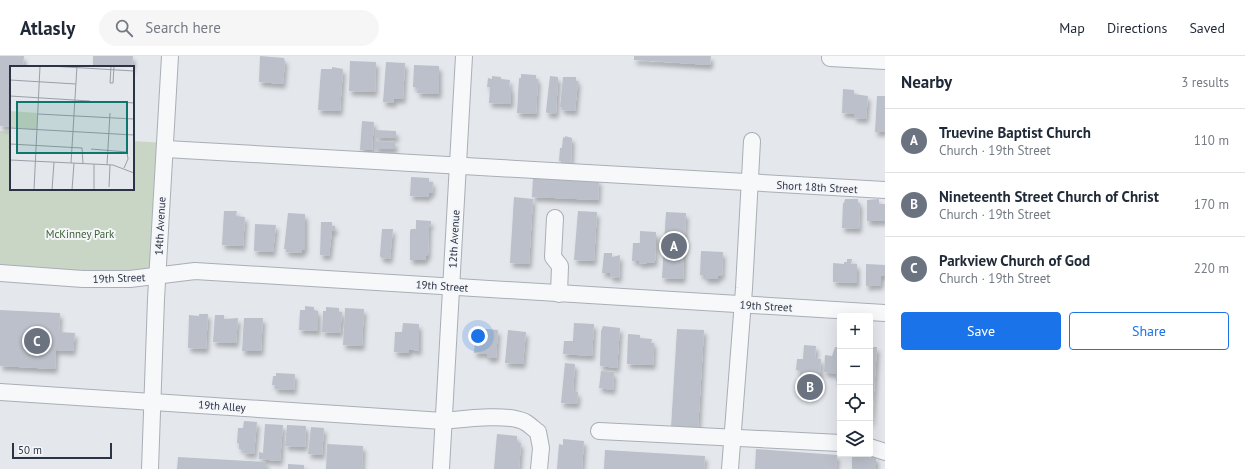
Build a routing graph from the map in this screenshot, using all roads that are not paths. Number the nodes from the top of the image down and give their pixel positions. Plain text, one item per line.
1 (170, 56) edge
2 (464, 56) edge
3 (830, 58) dead end
4 (885, 61) edge
5 (752, 141) dead end
6 (166, 149) junction
7 (458, 166) junction
8 (750, 183) junction
9 (885, 190) edge
10 (555, 218) dead end
11 (0, 272) edge
12 (158, 276) junction
13 (451, 287) junction
14 (559, 294) junction
15 (742, 305) junction
16 (885, 313) edge
17 (0, 392) edge
18 (154, 402) junction
19 (443, 421) junction
20 (599, 431) dead end
21 (732, 437) junction
22 (837, 443) edge
23 (873, 449) edge
24 (885, 452) edge
25 (150, 469) edge
26 (441, 469) edge
27 (539, 469) edge
28 (730, 469) edge

1 - 6 street, 14th Avenue
2 - 7 street, 12th Avenue
3 - 4 street
5 - 8 street
6 - 7 street, Short 18th Street
6 - 12 street, 14th Avenue
7 - 8 street, Short 18th Street
7 - 13 street, 12th Avenue
8 - 9 street, Short 18th Street
8 - 15 street
10 - 14 street
11 - 12 street, 19th Street
12 - 13 street, 19th Street
12 - 18 street, 14th Avenue
13 - 14 street, 19th Street
13 - 19 street, 12th Avenue
14 - 15 street, 19th Street
15 - 16 street, 19th Street
15 - 21 street
17 - 18 street, 19th Alley
18 - 19 street, 19th Alley
18 - 25 street, 14th Avenue
19 - 26 street, 12th Avenue
19 - 27 street, 19th Alley
20 - 21 street
21 - 22 street
21 - 28 street
23 - 24 street

